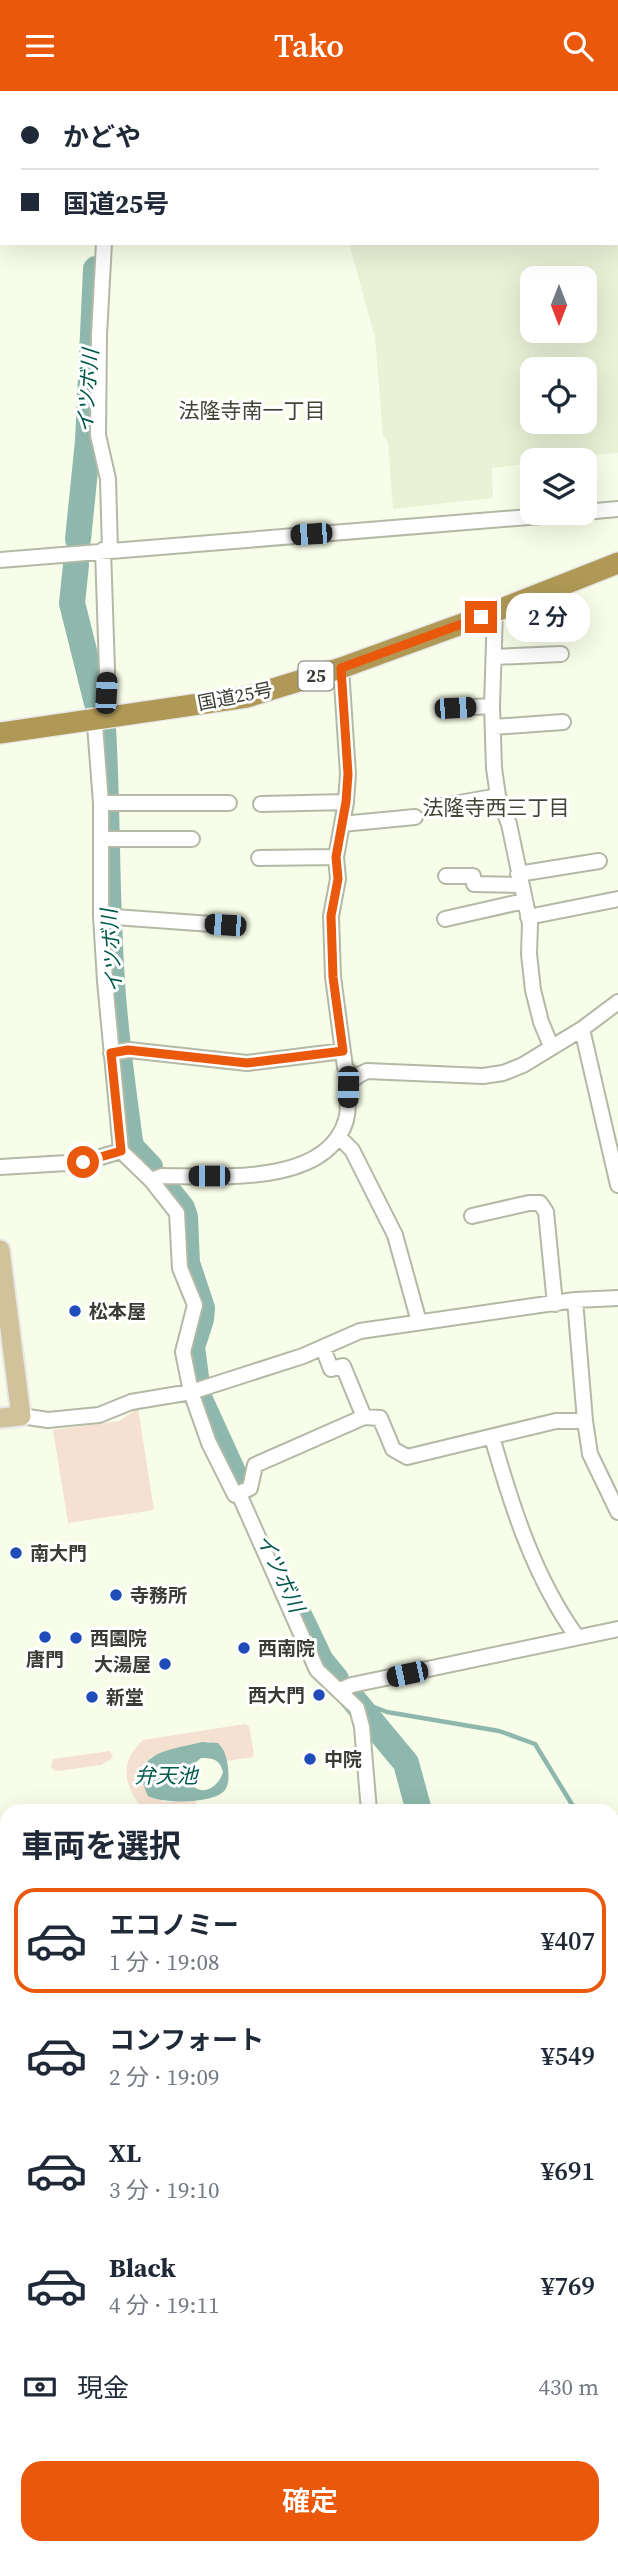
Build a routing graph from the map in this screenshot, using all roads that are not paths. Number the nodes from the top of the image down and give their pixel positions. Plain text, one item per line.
1 (104, 245) edge
2 (618, 509) edge
3 (597, 511) edge
4 (520, 518) edge
5 (107, 550) junction
6 (0, 560) edge
7 (618, 563) edge
8 (495, 611) junction
9 (561, 654) dead end
10 (494, 657) junction
11 (341, 668) junction
12 (492, 706) junction
13 (455, 708) dead end
14 (100, 721) junction
15 (563, 722) dead end
16 (493, 727) junction
17 (0, 733) edge
18 (498, 796) junction
19 (346, 802) junction
20 (105, 803) junction
21 (229, 803) dead end
22 (261, 804) dead end
23 (437, 807) dead end
24 (415, 817) dead end
25 (342, 824) junction
26 (192, 838) dead end
27 (105, 839) junction
28 (336, 857) junction
29 (259, 858) dead end
30 (599, 860) dead end
31 (446, 876) dead end
32 (519, 880) junction
33 (618, 899) edge
34 (524, 901) junction
35 (107, 916) junction
36 (528, 917) junction
37 (445, 919) dead end
38 (225, 925) dead end
39 (618, 1002) edge
40 (582, 1029) junction
41 (551, 1046) junction
42 (343, 1051) junction
43 (116, 1052) junction
44 (353, 1077) junction
45 (340, 1137) junction
46 (121, 1151) junction
47 (0, 1167) edge
48 (151, 1180) junction
49 (618, 1185) edge
50 (472, 1216) dead end
51 (0, 1250) edge
52 (618, 1299) edge
53 (575, 1300) junction
54 (555, 1304) junction
55 (419, 1322) junction
56 (323, 1347) junction
57 (191, 1392) junction
58 (21, 1416) junction
59 (364, 1417) junction
60 (0, 1418) edge
61 (585, 1421) junction
62 (492, 1437) junction
63 (239, 1494) junction
64 (618, 1513) edge
65 (618, 1629) edge
66 (577, 1637) junction
67 (340, 1690) junction
68 (368, 1804) edge

1 - 5 street
2 - 3 street
4 - 5 street
5 - 6 street
5 - 14 street
7 - 8 highway, 国道25号 / 25
8 - 10 street
8 - 11 highway, 国道25号 / 25
9 - 10 street
10 - 12 street
11 - 14 highway, 国道25号 / 25
11 - 19 street
12 - 13 street
12 - 16 street
14 - 17 highway, 国道25号 / 25
14 - 20 street
15 - 16 street
16 - 18 street
18 - 23 street
18 - 32 street
19 - 22 street
19 - 25 street
20 - 21 street
20 - 27 street
24 - 25 street
25 - 28 street
26 - 27 street
27 - 35 street
28 - 29 street
28 - 42 street
30 - 32 street
31 - 32 street
32 - 34 street
33 - 36 street
34 - 36 street
34 - 37 street
35 - 38 street
35 - 43 street
36 - 41 street
39 - 40 street
40 - 41 street
40 - 49 street
41 - 44 street
42 - 43 street
42 - 44 street
43 - 46 street
44 - 45 street
45 - 48 street
45 - 55 street
46 - 47 street
46 - 48 street
48 - 57 street
50 - 54 street
51 - 58 main road
52 - 53 street
53 - 54 street
53 - 61 street
54 - 55 street
55 - 56 street
56 - 57 street
56 - 59 street
57 - 58 street
57 - 63 street
58 - 60 main road
59 - 62 street
59 - 63 street
61 - 62 street
61 - 64 street
62 - 66 street
63 - 67 street
65 - 66 street
66 - 67 street
67 - 68 street

